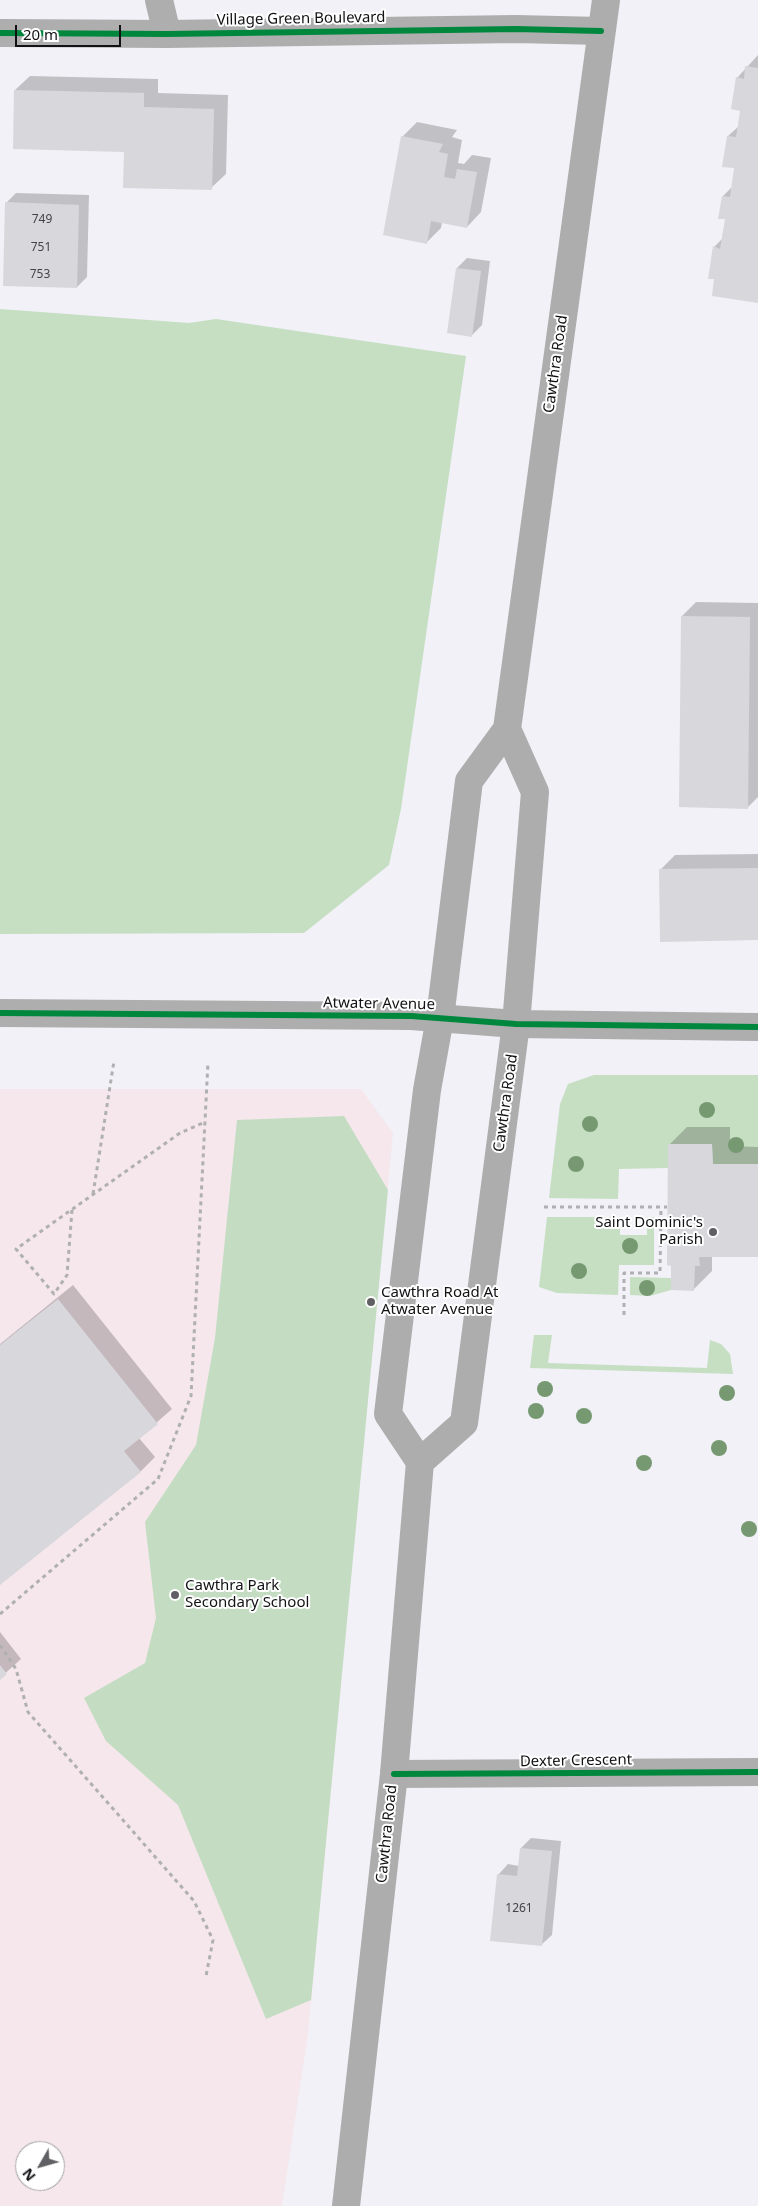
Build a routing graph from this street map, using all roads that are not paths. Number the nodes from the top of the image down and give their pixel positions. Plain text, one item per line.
1 (159, 0) edge
2 (606, 0) edge
3 (602, 31) junction
4 (0, 34) edge
5 (167, 34) junction
6 (507, 729) junction
7 (0, 1013) edge
8 (440, 1018) junction
9 (516, 1024) junction
10 (758, 1027) edge
11 (420, 1462) junction
12 (758, 1772) edge
13 (394, 1774) junction
14 (346, 2206) edge

1 - 5 street
2 - 3 main road, Cawthra Road
3 - 5 street, Village Green Boulevard
3 - 6 main road, Cawthra Road
4 - 5 street, Village Green Boulevard
6 - 8 main road, Cawthra Road
6 - 9 main road, Cawthra Road
7 - 8 street, Atwater Avenue
8 - 9 street, Atwater Avenue
8 - 11 main road, Cawthra Road
9 - 10 street, Atwater Avenue
9 - 11 main road, Cawthra Road
11 - 13 main road, Cawthra Road
12 - 13 street, Dexter Crescent
13 - 14 main road, Cawthra Road

